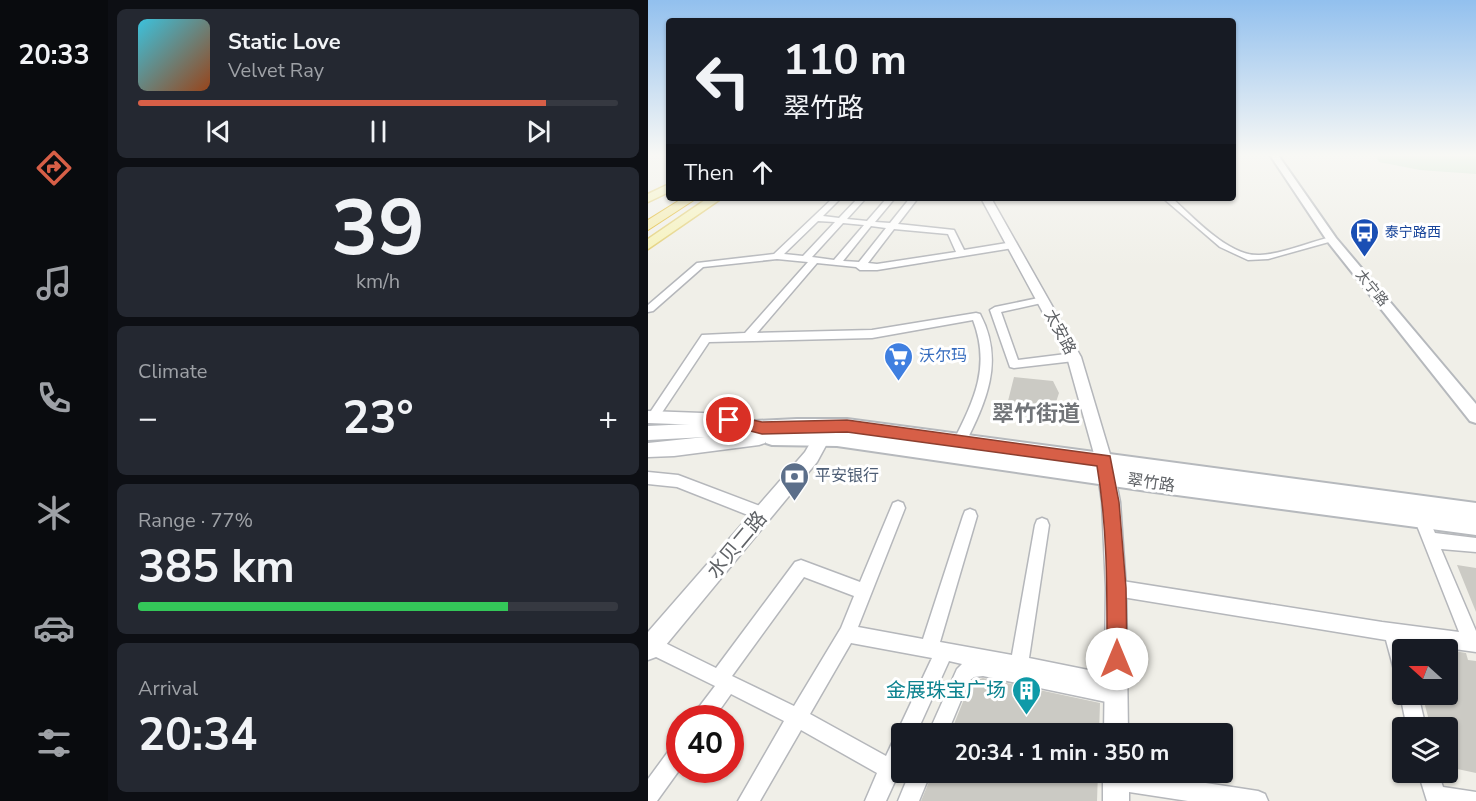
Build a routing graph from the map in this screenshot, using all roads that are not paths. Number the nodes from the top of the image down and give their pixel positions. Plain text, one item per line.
1 (1300, 192) edge
2 (1307, 192) edge
3 (672, 201) edge
4 (686, 201) edge
5 (712, 201) edge
6 (834, 201) edge
7 (859, 201) edge
8 (889, 201) edge
9 (912, 201) edge
10 (988, 201) edge
11 (1171, 201) edge
12 (648, 217) edge
13 (816, 218) junction
14 (841, 221) junction
15 (870, 224) junction
16 (648, 226) edge
17 (892, 226) junction
18 (1332, 240) junction
19 (648, 245) edge
20 (1012, 245) junction
21 (961, 254) junction
22 (777, 256) junction
23 (810, 260) junction
24 (836, 264) junction
25 (860, 267) junction
26 (1043, 300) junction
27 (649, 309) edge
28 (749, 336) junction
29 (1074, 357) junction
30 (1476, 398) edge
31 (1476, 416) edge
32 (650, 422) edge
33 (760, 433) junction
34 (683, 435) junction
35 (648, 438) edge
36 (822, 438) junction
37 (959, 442) junction
38 (648, 450) edge
39 (1106, 469) junction
40 (648, 478) edge
41 (898, 508) dead end
42 (1476, 512) edge
43 (763, 514) junction
44 (970, 516) dead end
45 (1421, 518) junction
46 (1042, 525) dead end
47 (1476, 525) edge
48 (1430, 540) junction
49 (1476, 545) edge
50 (1116, 588) junction
51 (864, 592) junction
52 (1393, 632) junction
53 (847, 634) junction
54 (1395, 639) edge
55 (1474, 643) edge
56 (650, 647) edge
57 (936, 651) junction
58 (1019, 665) junction
59 (724, 681) junction
60 (1117, 689) junction
61 (710, 705) edge
62 (798, 718) junction
63 (910, 723) edge
64 (943, 723) edge
65 (1116, 723) edge
66 (890, 769) joint
67 (666, 771) edge
68 (916, 783) edge
69 (1431, 783) edge
70 (1116, 784) edge
71 (648, 796) edge
72 (748, 801) edge
73 (875, 801) edge
74 (908, 801) edge
75 (1258, 801) edge
76 (1473, 801) edge

1 - 18 main road, 太宁路
2 - 30 main road, 太宁路
3 - 12 highway
4 - 16 highway
5 - 19 main road
6 - 13 street
7 - 14 street
8 - 15 street
9 - 17 street
10 - 20 street, 太安路
11 - 18 street
13 - 14 street
13 - 22 street
14 - 15 street
14 - 23 street
15 - 17 street
15 - 24 street
17 - 21 street
17 - 25 street
18 - 31 main road, 太宁路
20 - 21 street
20 - 26 street, 太安路
21 - 25 street
22 - 23 street
22 - 27 street
23 - 24 street
23 - 28 street
24 - 25 street
26 - 29 street, 太安路
26 - 29 street
28 - 32 street
28 - 37 street
29 - 39 street, 太安路
32 - 33 street
32 - 34 main road
33 - 34 main road, 翠竹路
33 - 36 main road, 翠竹路
33 - 37 main road, 翠竹路
33 - 38 street
34 - 35 main road
36 - 39 main road, 翠竹路
36 - 43 street, 水贝二路
37 - 39 main road, 翠竹路
39 - 42 main road, 翠竹路
39 - 45 main road, 翠竹路
39 - 50 street, 太安路
40 - 43 street
41 - 51 street
43 - 56 street, 水贝二路
44 - 57 street
45 - 47 main road, 翠竹路
45 - 48 street
46 - 58 street
48 - 49 street
48 - 55 street
50 - 52 street
50 - 60 street, 太安路
51 - 53 street
51 - 59 street
52 - 54 street
52 - 55 street
53 - 57 street
53 - 62 street
56 - 59 street
57 - 58 street
57 - 63 street
58 - 60 street
59 - 61 street
59 - 62 street
60 - 64 street
60 - 65 street, 太安路
62 - 66 street
62 - 72 street
66 - 73 street
67 - 71 street
68 - 74 street
69 - 76 street
70 - 75 street

